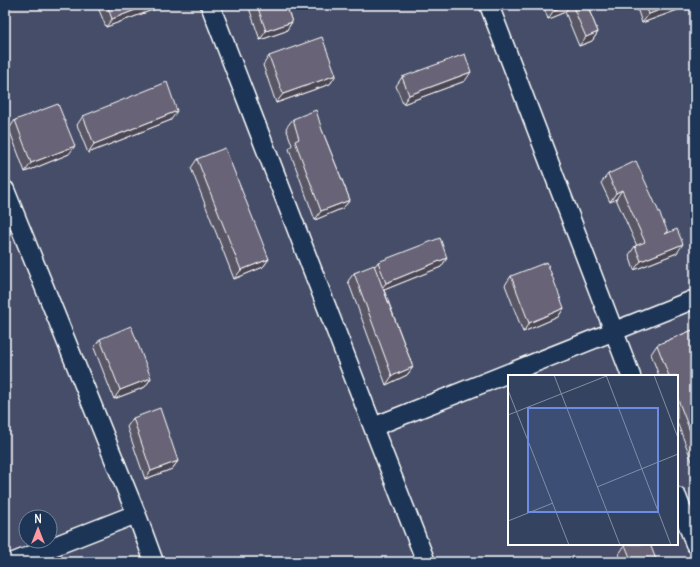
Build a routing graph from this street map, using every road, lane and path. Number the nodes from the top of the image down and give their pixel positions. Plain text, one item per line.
1 (210, 5) edge
2 (489, 5) edge
3 (5, 190) edge
4 (695, 299) edge
5 (614, 331) junction
6 (631, 375) edge
7 (373, 428) junction
8 (678, 500) edge
9 (136, 514) junction
10 (695, 544) edge
11 (14, 562) edge
12 (154, 562) edge
13 (426, 562) edge

1 - 7 lane
2 - 5 lane
3 - 9 lane
4 - 5 lane
5 - 6 lane
5 - 7 lane
7 - 13 lane
8 - 10 lane
9 - 11 lane
9 - 12 lane

